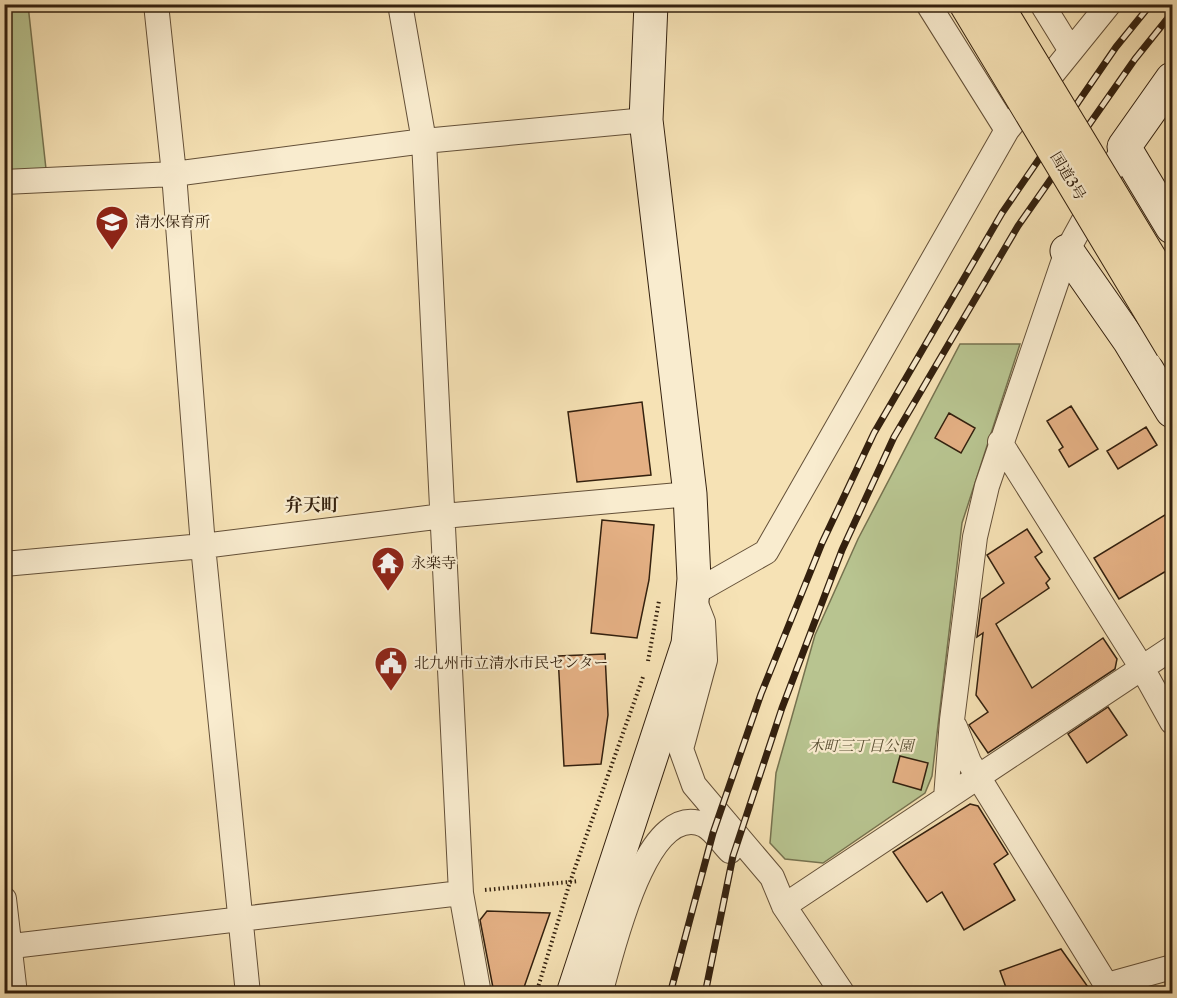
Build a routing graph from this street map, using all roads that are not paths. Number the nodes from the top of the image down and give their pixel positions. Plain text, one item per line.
1 (156, 4) edge
2 (400, 4) edge
3 (651, 4) edge
4 (928, 4) edge
5 (966, 4) edge
6 (996, 4) edge
7 (1042, 4) edge
8 (1109, 4) edge
9 (1071, 51) junction
10 (1173, 79) edge
11 (646, 120) junction
12 (1007, 130) junction
13 (424, 141) junction
14 (1124, 147) junction
15 (174, 174) junction
16 (4, 182) edge
17 (1173, 227) edge
18 (1067, 251) junction
19 (1173, 295) edge
20 (1173, 346) edge
21 (1173, 411) edge
22 (1000, 442) junction
23 (690, 494) junction
24 (442, 516) junction
25 (203, 546) junction
26 (4, 564) edge
27 (676, 594) junction
28 (1173, 648) edge
29 (1142, 668) junction
30 (952, 720) junction
31 (1173, 722) edge
32 (978, 777) junction
33 (946, 798) junction
34 (461, 893) junction
35 (4, 900) edge
36 (784, 906) junction
37 (240, 919) junction
38 (7, 946) edge
39 (1173, 967) edge
40 (1110, 991) edge
41 (15, 993) edge
42 (248, 993) edge
43 (479, 993) edge
44 (573, 993) edge
45 (600, 993) edge
46 (843, 993) edge

1 - 15 street
2 - 13 street
3 - 11 street
4 - 12 street
5 - 20 highway, 国道3号, bridge
6 - 19 highway, 国道3号, bridge
7 - 9 street
8 - 9 street
9 - 12 street
10 - 14 street
11 - 13 street
11 - 23 street
12 - 27 street
13 - 15 street
13 - 24 street
14 - 17 street
14 - 18 street
15 - 16 street
15 - 25 street
18 - 21 street
18 - 22 street
22 - 29 street
22 - 30 street
23 - 24 street
23 - 27 street
24 - 25 street
24 - 34 street
25 - 26 street
25 - 37 street
27 - 36 street
27 - 44 street
28 - 29 street
29 - 31 street
29 - 32 street
30 - 32 street
30 - 33 street
32 - 33 street
32 - 40 street
33 - 36 street
34 - 37 street
34 - 43 street
35 - 38 street
36 - 45 street
36 - 46 street
37 - 38 street
37 - 42 street
38 - 41 street
39 - 40 street

